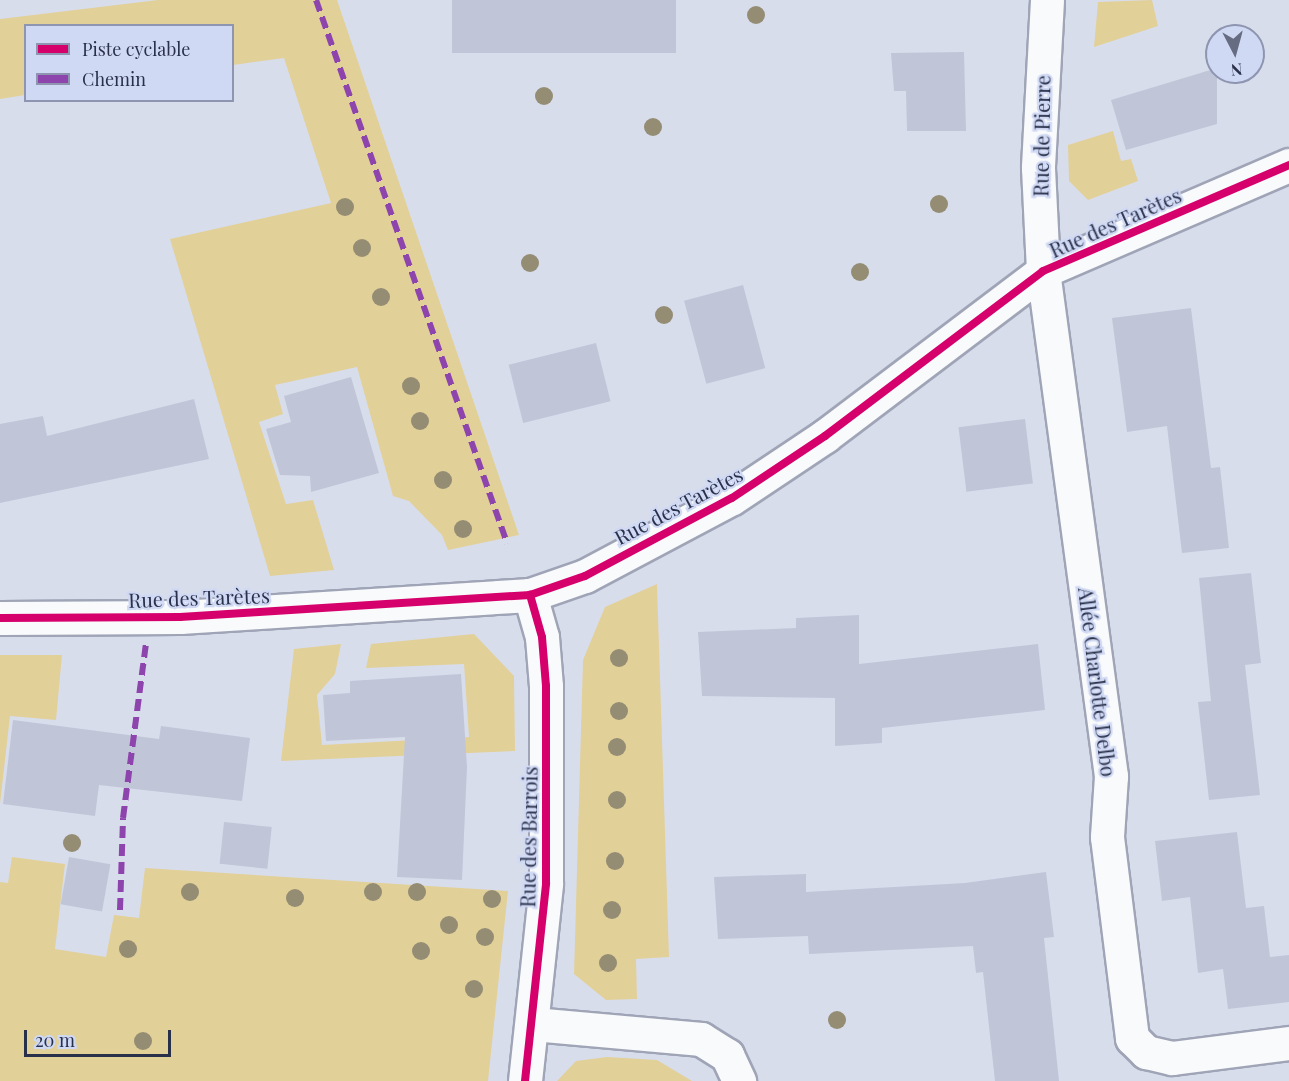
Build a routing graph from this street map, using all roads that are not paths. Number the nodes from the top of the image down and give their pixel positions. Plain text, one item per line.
1 (1047, 0) edge
2 (1289, 165) edge
3 (1043, 272) junction
4 (530, 595) junction
5 (0, 618) edge
6 (533, 1024) junction
7 (1289, 1044) edge
8 (525, 1081) edge
9 (739, 1081) edge

1 - 3 street, Rue de Pierre
2 - 3 street, Rue des Tarètes
3 - 4 street, Rue des Tarètes
3 - 7 street, Allée Charlotte Delbo
4 - 5 street, Rue des Tarètes
4 - 6 street, Rue des Barrois
6 - 8 street, Rue des Barrois
6 - 9 street

